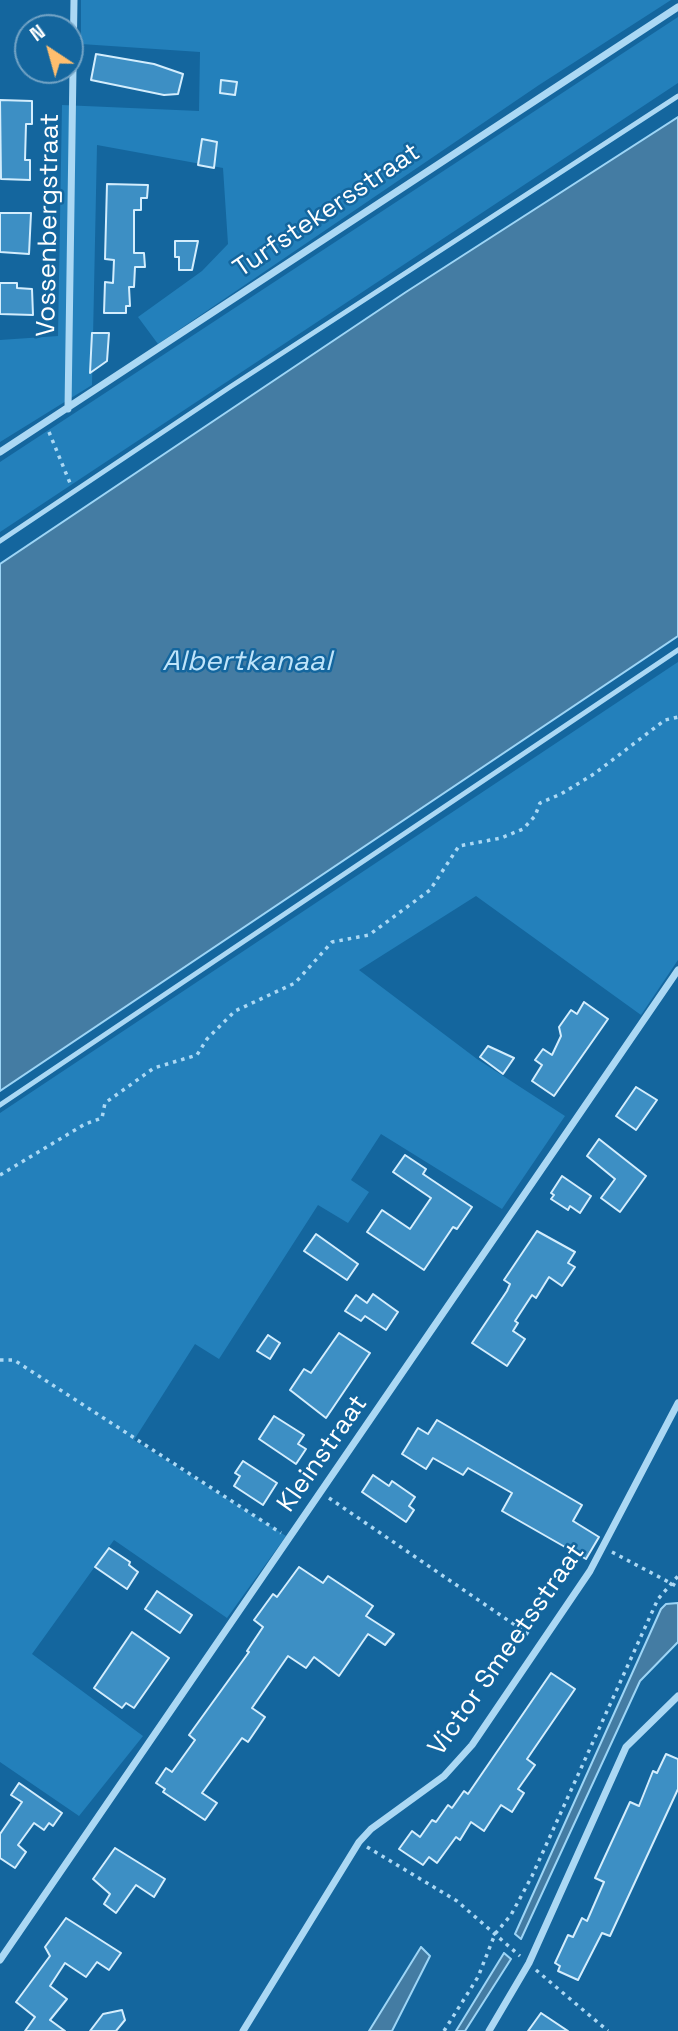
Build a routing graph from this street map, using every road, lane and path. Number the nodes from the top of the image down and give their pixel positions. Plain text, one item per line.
1 (74, 0) edge
2 (678, 7) edge
3 (678, 96) edge
4 (68, 409) junction
5 (46, 424) junction
6 (0, 452) edge
7 (74, 492) junction
8 (0, 541) edge
9 (678, 650) edge
10 (678, 717) edge
11 (678, 970) edge
12 (0, 1105) edge
13 (0, 1175) edge
14 (0, 1360) edge
15 (678, 1403) edge
16 (322, 1493) junction
17 (286, 1536) dead end
18 (604, 1548) junction
19 (678, 1576) edge
20 (672, 1584) junction
21 (678, 1587) edge
22 (541, 1644) junction
23 (678, 1696) edge
24 (359, 1842) junction
25 (495, 1934) junction
26 (0, 1960) edge
27 (529, 1963) junction
28 (243, 2031) edge
29 (444, 2031) edge
30 (489, 2031) edge
31 (608, 2031) edge

1 - 4 street, Vossenbergstraat
2 - 4 street, Turfstekersstraat
3 - 7 lane
4 - 5 street, Turfstekersstraat
5 - 6 street, Turfstekersstraat
5 - 7 path
7 - 8 lane
9 - 12 lane
10 - 13 path
11 - 16 street, Kleinstraat
14 - 17 path
15 - 18 street, Victor Smeetsstraat
16 - 22 path
16 - 26 street, Kleinstraat
18 - 20 path
18 - 22 street, Victor Smeetsstraat
19 - 20 path
20 - 21 path
20 - 25 path
22 - 24 street, Victor Smeetsstraat
23 - 27 street
24 - 25 path
24 - 28 street, Victor Smeetsstraat
25 - 27 path
25 - 29 path
27 - 30 street
27 - 31 path

